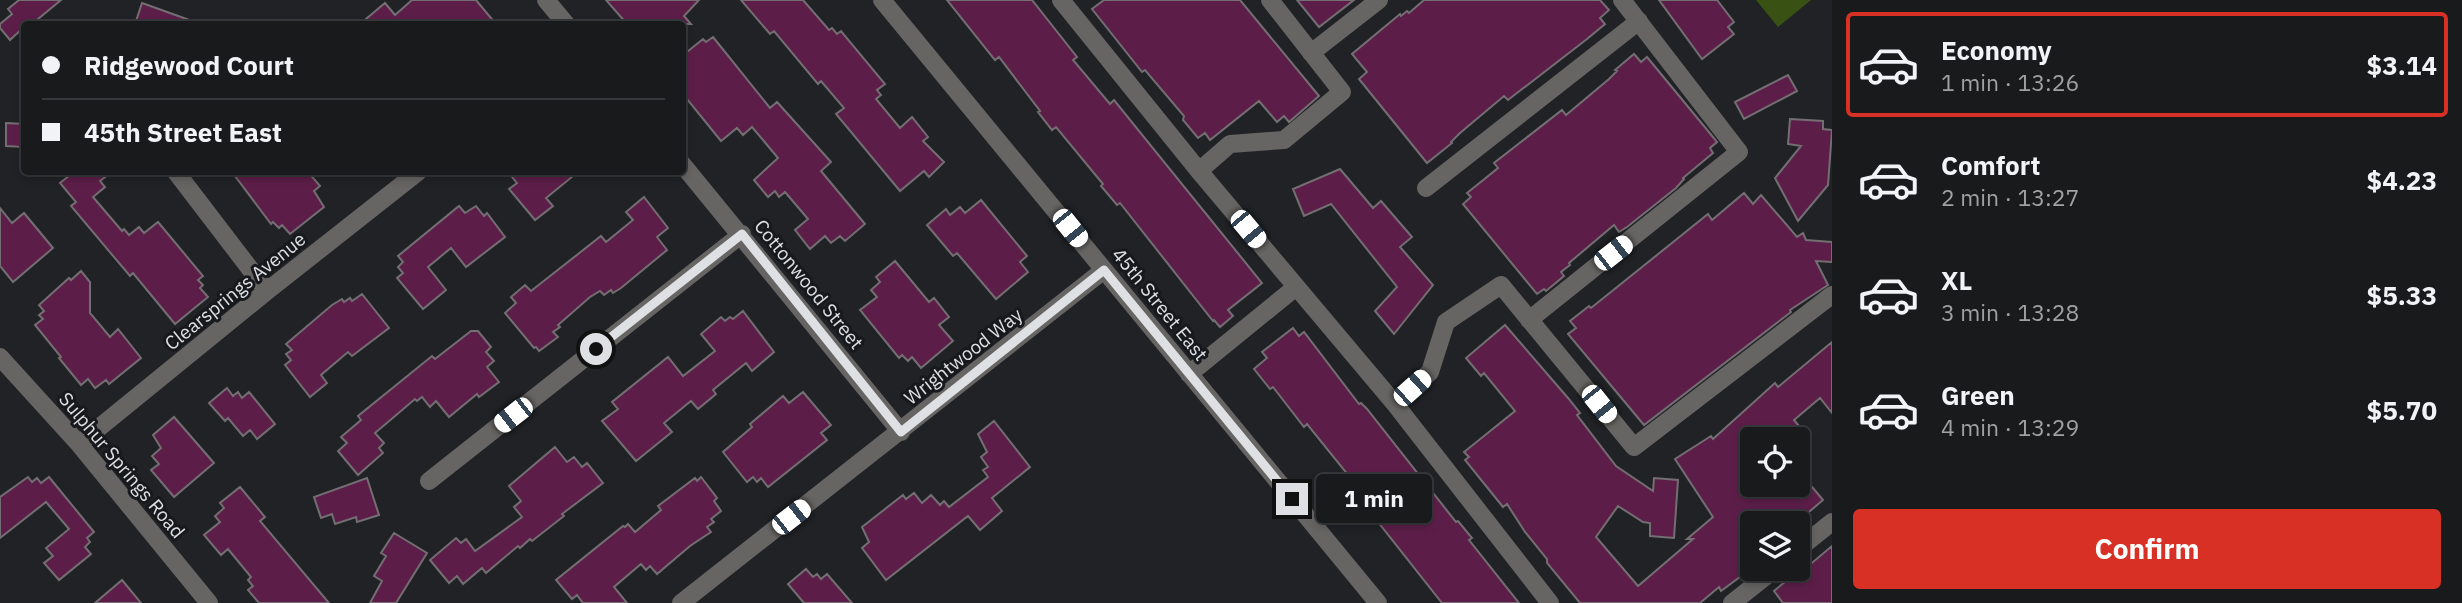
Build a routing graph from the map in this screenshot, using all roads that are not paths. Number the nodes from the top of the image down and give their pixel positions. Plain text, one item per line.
1 (546, 0) edge
2 (882, 0) edge
3 (1061, 0) edge
4 (1270, 0) edge
5 (1379, 0) edge
6 (1622, 0) edge
7 (564, 21) edge
8 (1639, 21) junction
9 (1311, 53) junction
10 (686, 169) edge
11 (1199, 171) junction
12 (178, 175) edge
13 (414, 175) edge
14 (1426, 188) dead end
15 (742, 234) junction
16 (1104, 270) junction
17 (1296, 287) junction
18 (267, 291) junction
19 (1832, 295) edge
20 (1529, 320) junction
21 (0, 356) edge
22 (1189, 374) junction
23 (1395, 404) junction
24 (901, 432) junction
25 (79, 444) junction
26 (429, 481) dead end
27 (1832, 522) edge
28 (1810, 540) edge
29 (1760, 581) edge
30 (209, 603) edge
31 (681, 603) edge
32 (1378, 603) edge
33 (1549, 603) edge
34 (1732, 603) edge

1 - 7 street
2 - 16 street, 45th Street East
3 - 11 street
4 - 9 street
5 - 9 street
6 - 8 street
8 - 14 street
8 - 20 street
9 - 11 street
10 - 15 street, Cottonwood Street
11 - 17 street
12 - 18 street
13 - 18 street, Clearsprings Avenue
15 - 24 street, Cottonwood Street
15 - 26 street
16 - 22 street, 45th Street East
16 - 24 street, Wrightwood Way
17 - 22 street
17 - 23 street
18 - 25 street, Clearsprings Avenue
19 - 20 street
20 - 23 street
21 - 25 street, Sulphur Springs Road
22 - 32 street, 45th Street East
23 - 33 street
24 - 31 street, Wrightwood Way
25 - 30 street, Sulphur Springs Road
27 - 28 street
29 - 34 street

